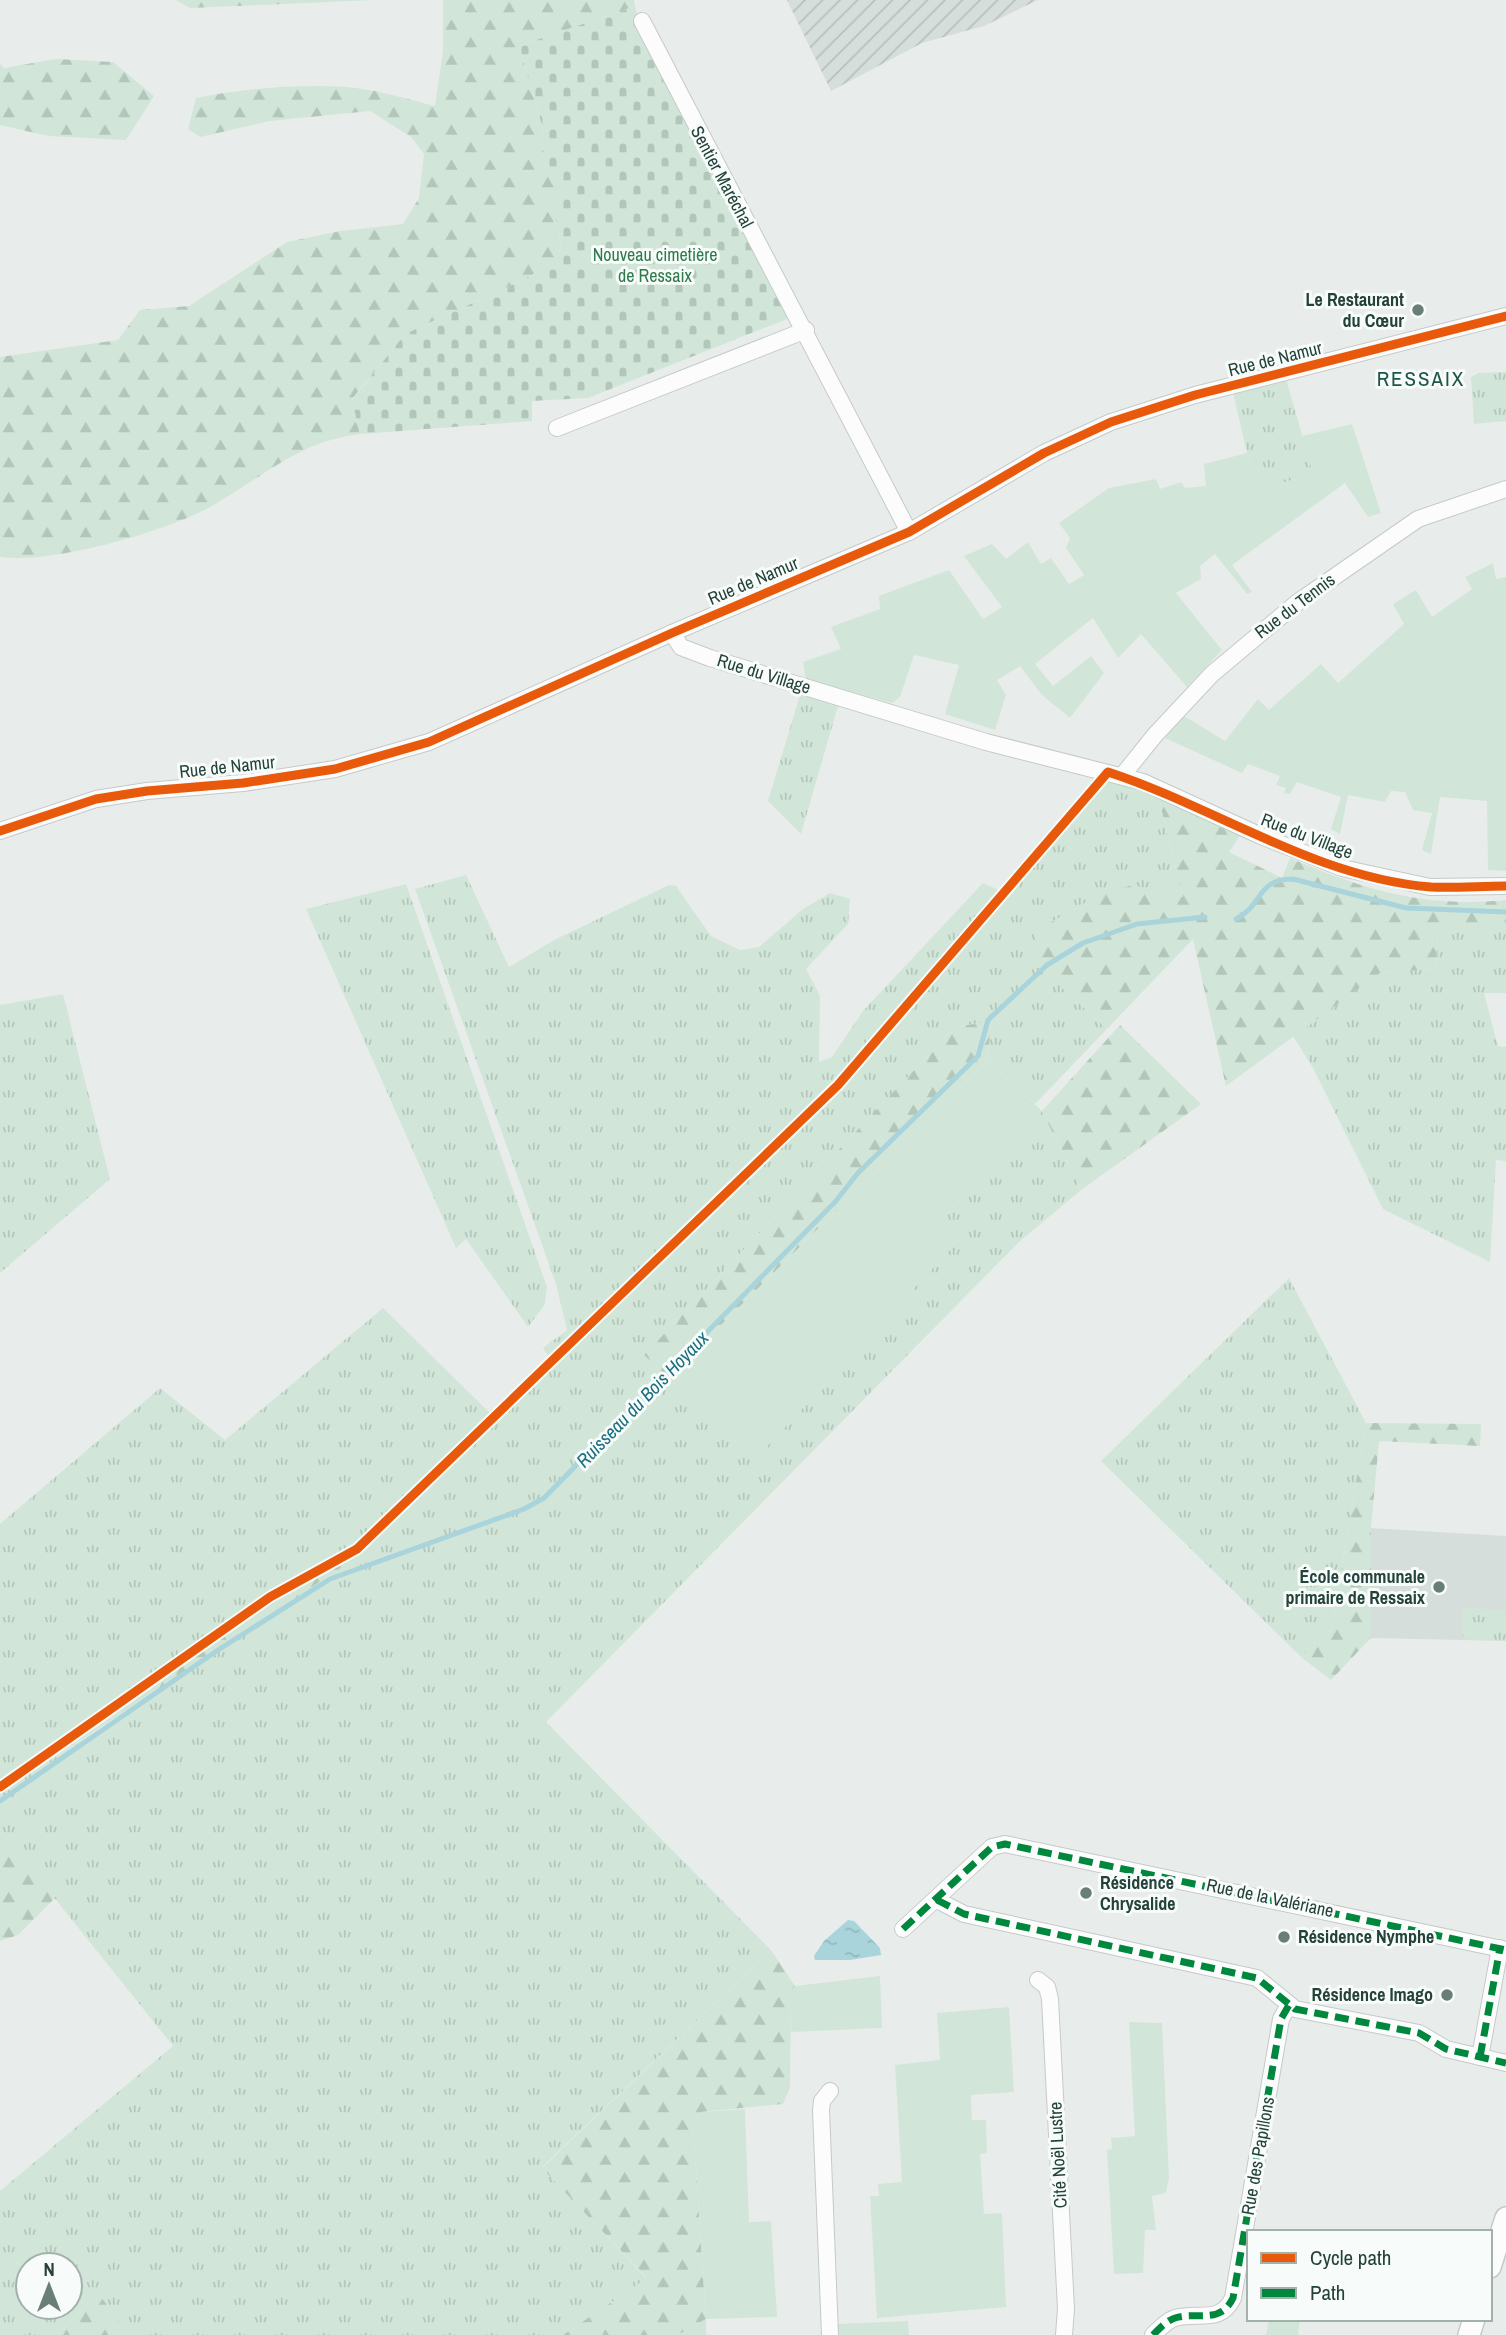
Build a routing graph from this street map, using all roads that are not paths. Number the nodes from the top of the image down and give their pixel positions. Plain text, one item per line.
1 (642, 21) dead end
2 (1506, 316) edge
3 (806, 330) junction
4 (557, 428) dead end
5 (1506, 488) edge
6 (909, 531) junction
7 (672, 633) junction
8 (1115, 774) junction
9 (0, 831) edge
10 (1506, 886) edge
11 (937, 1900) junction
12 (903, 1929) dead end
13 (1503, 1949) edge
14 (1038, 1980) dead end
15 (1289, 2006) junction
16 (1480, 2057) junction
17 (1506, 2063) edge
18 (830, 2091) dead end
19 (1506, 2218) edge
20 (1492, 2261) edge
21 (830, 2335) edge
22 (1064, 2335) edge
23 (1153, 2335) edge

1 - 3 street, Sentier Maréchal
2 - 6 street, Rue de Namur
3 - 4 street
3 - 6 street, Sentier Maréchal
5 - 8 street, Rue du Tennis
6 - 7 street, Rue de Namur
7 - 8 street, Rue du Village
7 - 9 street, Rue de Namur
8 - 10 street, Rue du Village
11 - 12 street, Rue de la Valériane
11 - 13 street, Rue de la Valériane
11 - 15 street
13 - 16 street, Rue de la Valériane
14 - 22 street, Cité Noël Lustre
15 - 16 street
15 - 23 street, Rue des Papillons
16 - 17 street
18 - 21 street
19 - 20 street

